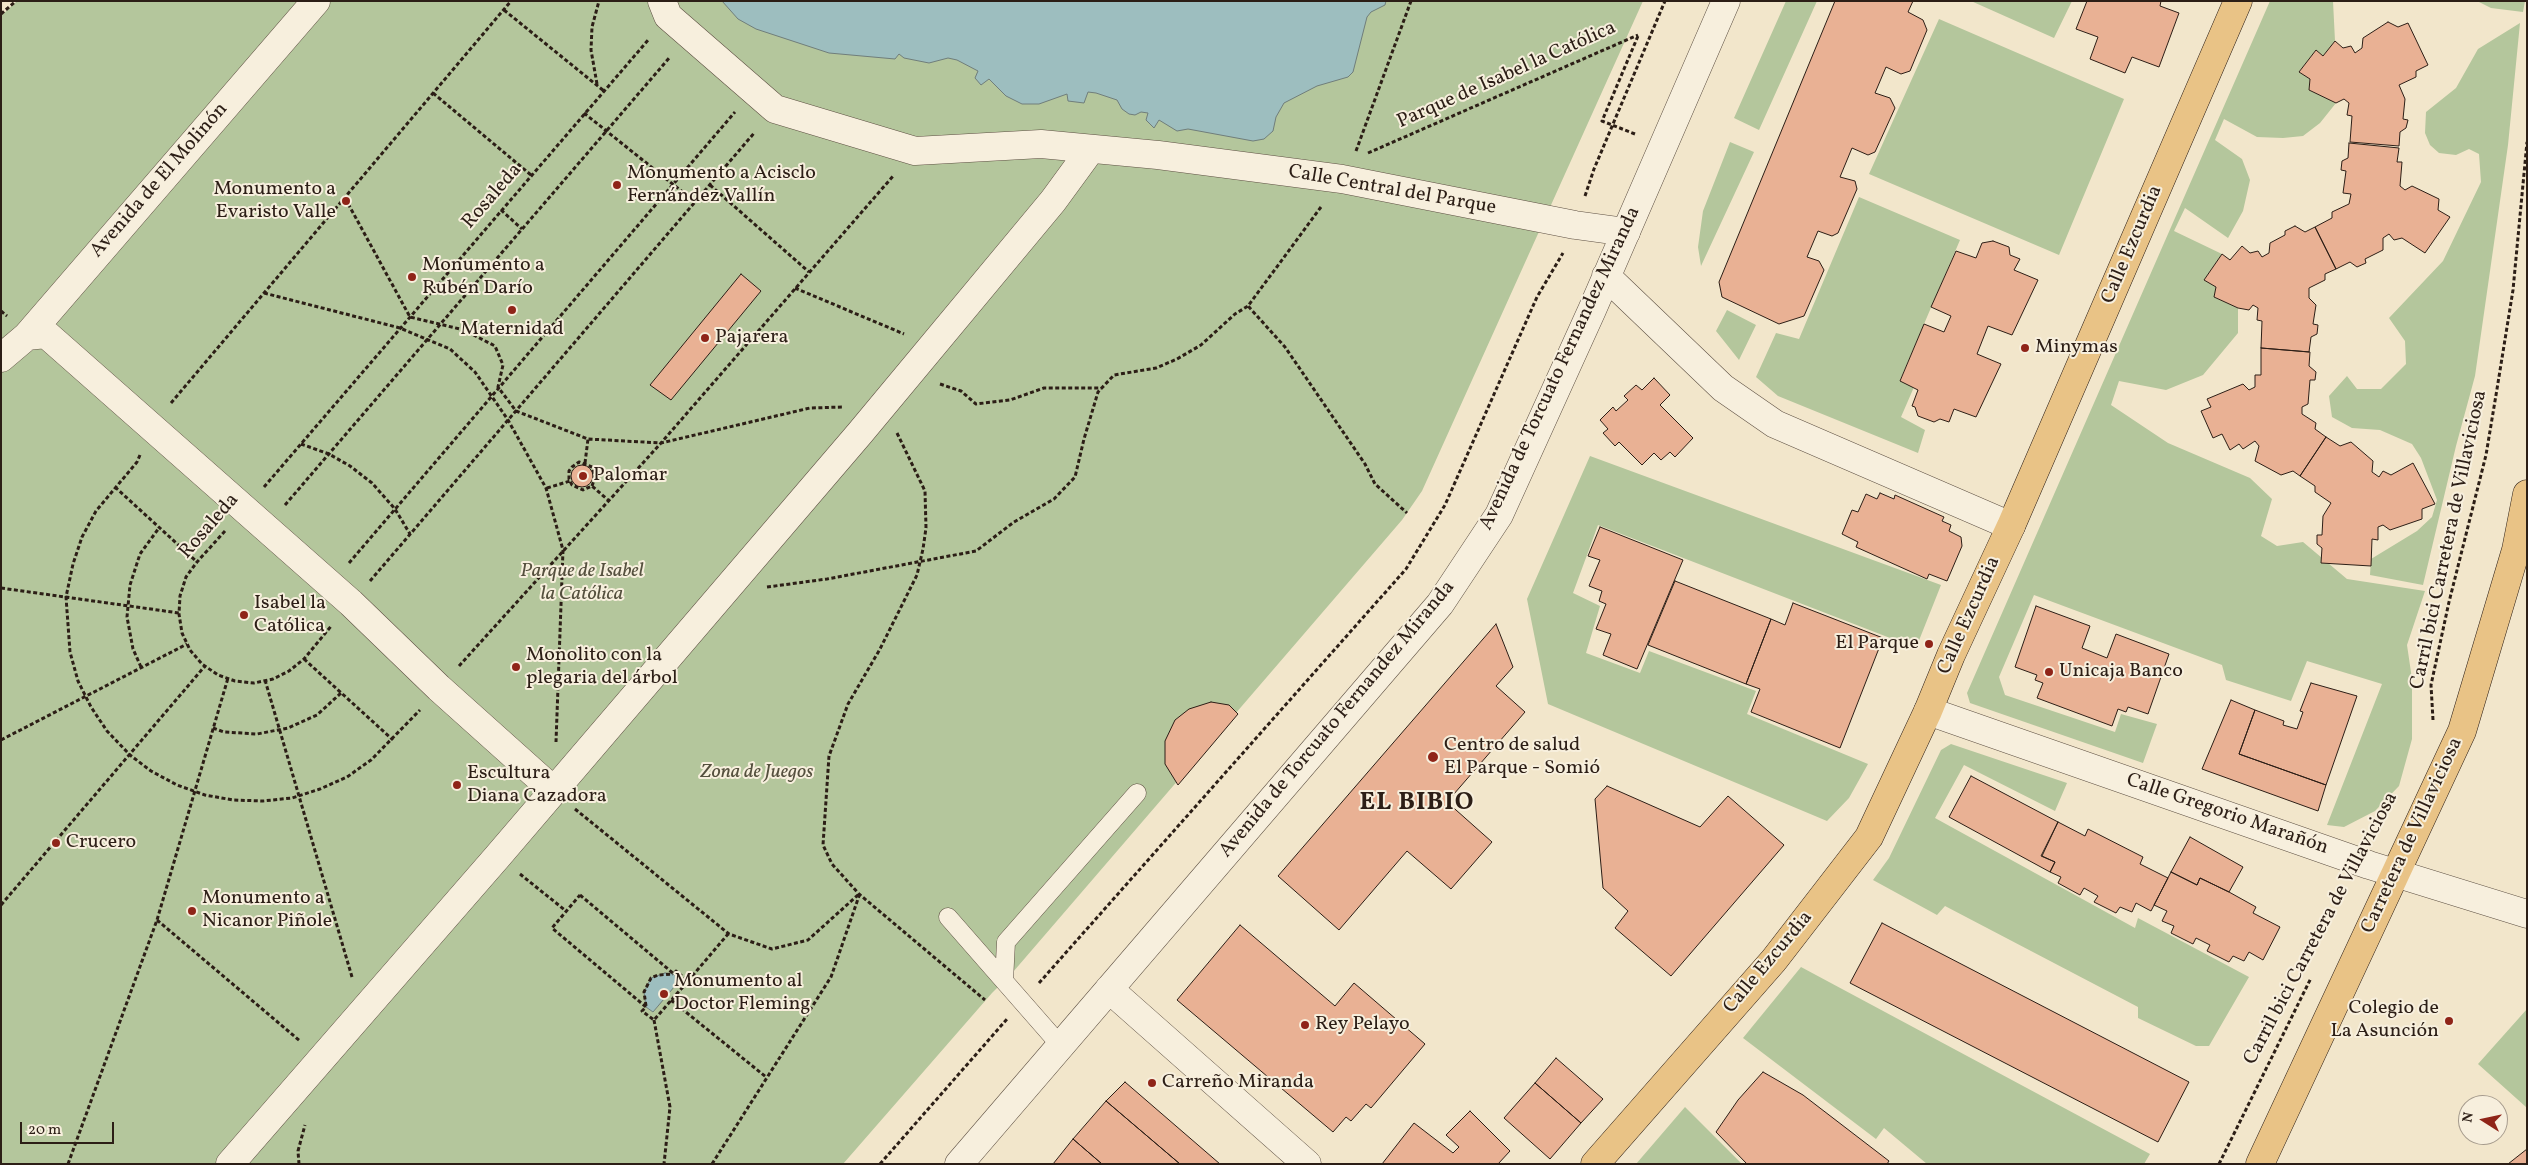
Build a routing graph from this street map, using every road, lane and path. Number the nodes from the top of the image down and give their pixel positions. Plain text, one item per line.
1 (16, 1) edge
2 (316, 1) edge
3 (511, 1) edge
4 (599, 1) edge
5 (1411, 1) edge
6 (1665, 1) edge
7 (1726, 1) edge
8 (2238, 1) edge
9 (665, 9) edge
10 (504, 10) junction
11 (1, 14) edge
12 (689, 35) junction
13 (597, 85) junction
14 (754, 90) junction
15 (604, 91) junction
16 (433, 93) junction
17 (775, 109) junction
18 (584, 113) junction
19 (1612, 126) junction
20 (606, 131) junction
21 (2527, 142) edge
22 (1662, 145) junction
23 (1092, 149) junction
24 (915, 151) junction
25 (1347, 169) junction
26 (531, 175) junction
27 (673, 185) junction
28 (710, 185) junction
29 (345, 198) junction
30 (695, 202) junction
31 (501, 210) junction
32 (1575, 225) junction
33 (522, 229) junction
34 (1626, 232) junction
35 (809, 272) junction
36 (1606, 276) junction
37 (794, 288) junction
38 (264, 293) junction
39 (1248, 306) junction
40 (410, 317) junction
41 (440, 325) junction
42 (400, 328) junction
43 (26, 336) junction
44 (427, 340) junction
45 (928, 352) junction
46 (1, 358) edge
47 (942, 384) junction
48 (934, 385) dead end
49 (498, 387) junction
50 (1102, 388) junction
51 (492, 396) junction
52 (884, 405) junction
53 (516, 411) junction
54 (508, 420) junction
55 (151, 426) junction
56 (588, 439) junction
57 (301, 444) junction
58 (661, 444) junction
59 (329, 454) junction
60 (585, 463) junction
61 (570, 481) junction
62 (592, 486) junction
63 (115, 488) junction
64 (546, 488) junction
65 (2527, 494) edge
66 (608, 500) junction
67 (395, 509) junction
68 (244, 510) junction
69 (1407, 512) dead end
70 (2011, 526) junction
71 (159, 528) junction
72 (265, 529) junction
73 (410, 534) junction
74 (563, 550) junction
75 (197, 562) junction
76 (920, 562) junction
77 (330, 584) junction
78 (1, 588) edge
79 (725, 592) junction
80 (66, 597) junction
81 (351, 603) junction
82 (128, 606) junction
83 (179, 613) junction
84 (187, 644) junction
85 (304, 659) junction
86 (205, 666) junction
87 (142, 667) junction
88 (228, 678) junction
89 (265, 680) junction
90 (439, 688) junction
91 (341, 693) junction
92 (86, 696) junction
93 (1928, 712) junction
94 (2433, 725) dead end
95 (213, 728) junction
96 (280, 730) junction
97 (1, 740) edge
98 (392, 740) junction
99 (556, 743) dead end
100 (130, 754) junction
101 (195, 792) junction
102 (554, 792) junction
103 (1137, 793) dead end
104 (299, 796) junction
105 (498, 856) junction
106 (2396, 874) junction
107 (860, 894) junction
108 (1, 905) edge
109 (566, 911) junction
110 (2527, 914) edge
111 (948, 917) dead end
112 (157, 920) junction
113 (729, 934) junction
114 (2314, 972) dead end
115 (674, 974) junction
116 (688, 981) junction
117 (1004, 981) junction
118 (1109, 988) junction
119 (671, 1000) junction
120 (1023, 1001) junction
121 (987, 1002) dead end
122 (646, 1007) junction
123 (363, 1014) junction
124 (654, 1020) junction
125 (1060, 1045) junction
126 (321, 1058) junction
127 (766, 1077) junction
128 (305, 1124) dead end
129 (68, 1164) edge
130 (230, 1164) edge
131 (299, 1164) edge
132 (664, 1164) edge
133 (712, 1164) edge
134 (880, 1164) edge
135 (959, 1164) edge
136 (1307, 1164) edge
137 (1595, 1164) edge
138 (2219, 1164) edge
139 (2260, 1164) edge

1 - 11 path
2 - 43 street, Avenida de El Molinón
3 - 10 path
4 - 13 path
5 - 25 path
6 - 19 path
7 - 22 street, Avenida de Torcuato Fernandez Miranda
8 - 70 main road, Calle Ezcurdia
9 - 12 street
9 - 15 path, Rosaleda
10 - 13 path
10 - 16 path
12 - 14 street
12 - 20 path
13 - 15 path
14 - 17 street
14 - 27 path
15 - 18 path, Rosaleda
16 - 26 path
16 - 29 path
17 - 24 street
17 - 28 path, Rosaleda
18 - 20 path
18 - 26 path, Rosaleda
19 - 22 path
19 - 25 path, Parque de Isabel la Católica
19 - 32 path
20 - 27 path
20 - 33 path
21 - 94 path, Carril bici Carretera de Villaviciosa
22 - 34 street, Avenida de Torcuato Fernandez Miranda
23 - 24 street, Calle Central del Parque
23 - 25 street, Calle Central del Parque
23 - 45 street
24 - 35 path
25 - 32 street, Calle Central del Parque
25 - 39 path
26 - 31 path, Rosaleda
27 - 30 path
27 - 49 path
28 - 30 path, Rosaleda
28 - 35 path
29 - 38 path
29 - 40 path
30 - 53 path, Rosaleda
31 - 33 path
31 - 40 path, Rosaleda
32 - 34 street, Calle Central del Parque
32 - 120 path
33 - 41 path
34 - 36 street, Avenida de Torcuato Fernandez Miranda
35 - 37 path
36 - 70 street
36 - 118 street, Avenida de Torcuato Fernandez Miranda
37 - 45 path
37 - 58 path
38 - 42 path
38 - 55 path
39 - 50 path
39 - 69 path
40 - 41 path
40 - 42 path, Rosaleda
41 - 44 path
41 - 49 path
42 - 44 path
42 - 57 path, Rosaleda
43 - 46 street, Avenida de El Molinón
43 - 55 street
44 - 51 path
44 - 59 path
45 - 47 path
45 - 52 street
47 - 48 path
47 - 50 path
49 - 51 path
49 - 53 path
50 - 76 path
51 - 54 path
51 - 67 path
52 - 58 path
52 - 76 path
52 - 79 street
53 - 54 path, Rosaleda
53 - 56 path
54 - 64 path
54 - 73 path, Rosaleda
55 - 63 path
55 - 68 street
56 - 58 path
56 - 60 path
57 - 59 path
57 - 68 path, Rosaleda
58 - 66 path
59 - 67 path
59 - 72 path
60 - 61 path
60 - 62 path
61 - 62 path
61 - 64 path
62 - 66 path
63 - 71 path
63 - 80 path
64 - 74 path
65 - 106 main road, Carretera de Villaviciosa
66 - 74 path
67 - 73 path
67 - 77 path
68 - 72 street
68 - 75 path, Rosaleda
70 - 93 main road, Calle Ezcurdia
71 - 75 path
71 - 82 path
72 - 77 street
73 - 81 path, Rosaleda
74 - 90 path
74 - 99 path
75 - 83 path, Rosaleda
76 - 79 path
76 - 107 path
77 - 81 street
78 - 80 path
79 - 102 street
80 - 82 path
80 - 92 path
81 - 85 path, Rosaleda
81 - 90 street
82 - 83 path
82 - 87 path
83 - 84 path, Rosaleda
84 - 86 path, Rosaleda
84 - 87 path
85 - 89 path, Rosaleda
85 - 91 path
86 - 88 path, Rosaleda
86 - 100 path
87 - 92 path
88 - 89 path, Rosaleda
88 - 95 path
89 - 96 path
90 - 98 path
90 - 102 street
91 - 96 path
91 - 98 path
92 - 97 path
92 - 100 path
93 - 106 street, Calle Gregorio Marañón
93 - 137 main road, Calle Ezcurdia
95 - 96 path
95 - 101 path
96 - 104 path
98 - 104 path
100 - 101 path
100 - 108 path
101 - 104 path
101 - 112 path
102 - 105 street
102 - 113 path
103 - 117 lane
104 - 123 path
105 - 109 path
105 - 123 street
106 - 110 street, Calle Gregorio Marañón
106 - 139 main road, Carretera de Villaviciosa
107 - 113 path
107 - 121 path
107 - 127 path
109 - 115 path
109 - 122 path
111 - 117 lane
112 - 126 path
112 - 129 path
113 - 116 path
114 - 138 path, Carril bici Carretera de Villaviciosa
115 - 116 path
115 - 122 path
116 - 119 path
117 - 120 lane
118 - 125 street, Avenida de Torcuato Fernandez Miranda
118 - 136 street
119 - 124 path
119 - 127 path
120 - 125 lane
120 - 134 path
122 - 124 path
123 - 126 street
124 - 132 path
125 - 135 street, Avenida de Torcuato Fernandez Miranda
126 - 130 street
127 - 133 path
128 - 131 path

